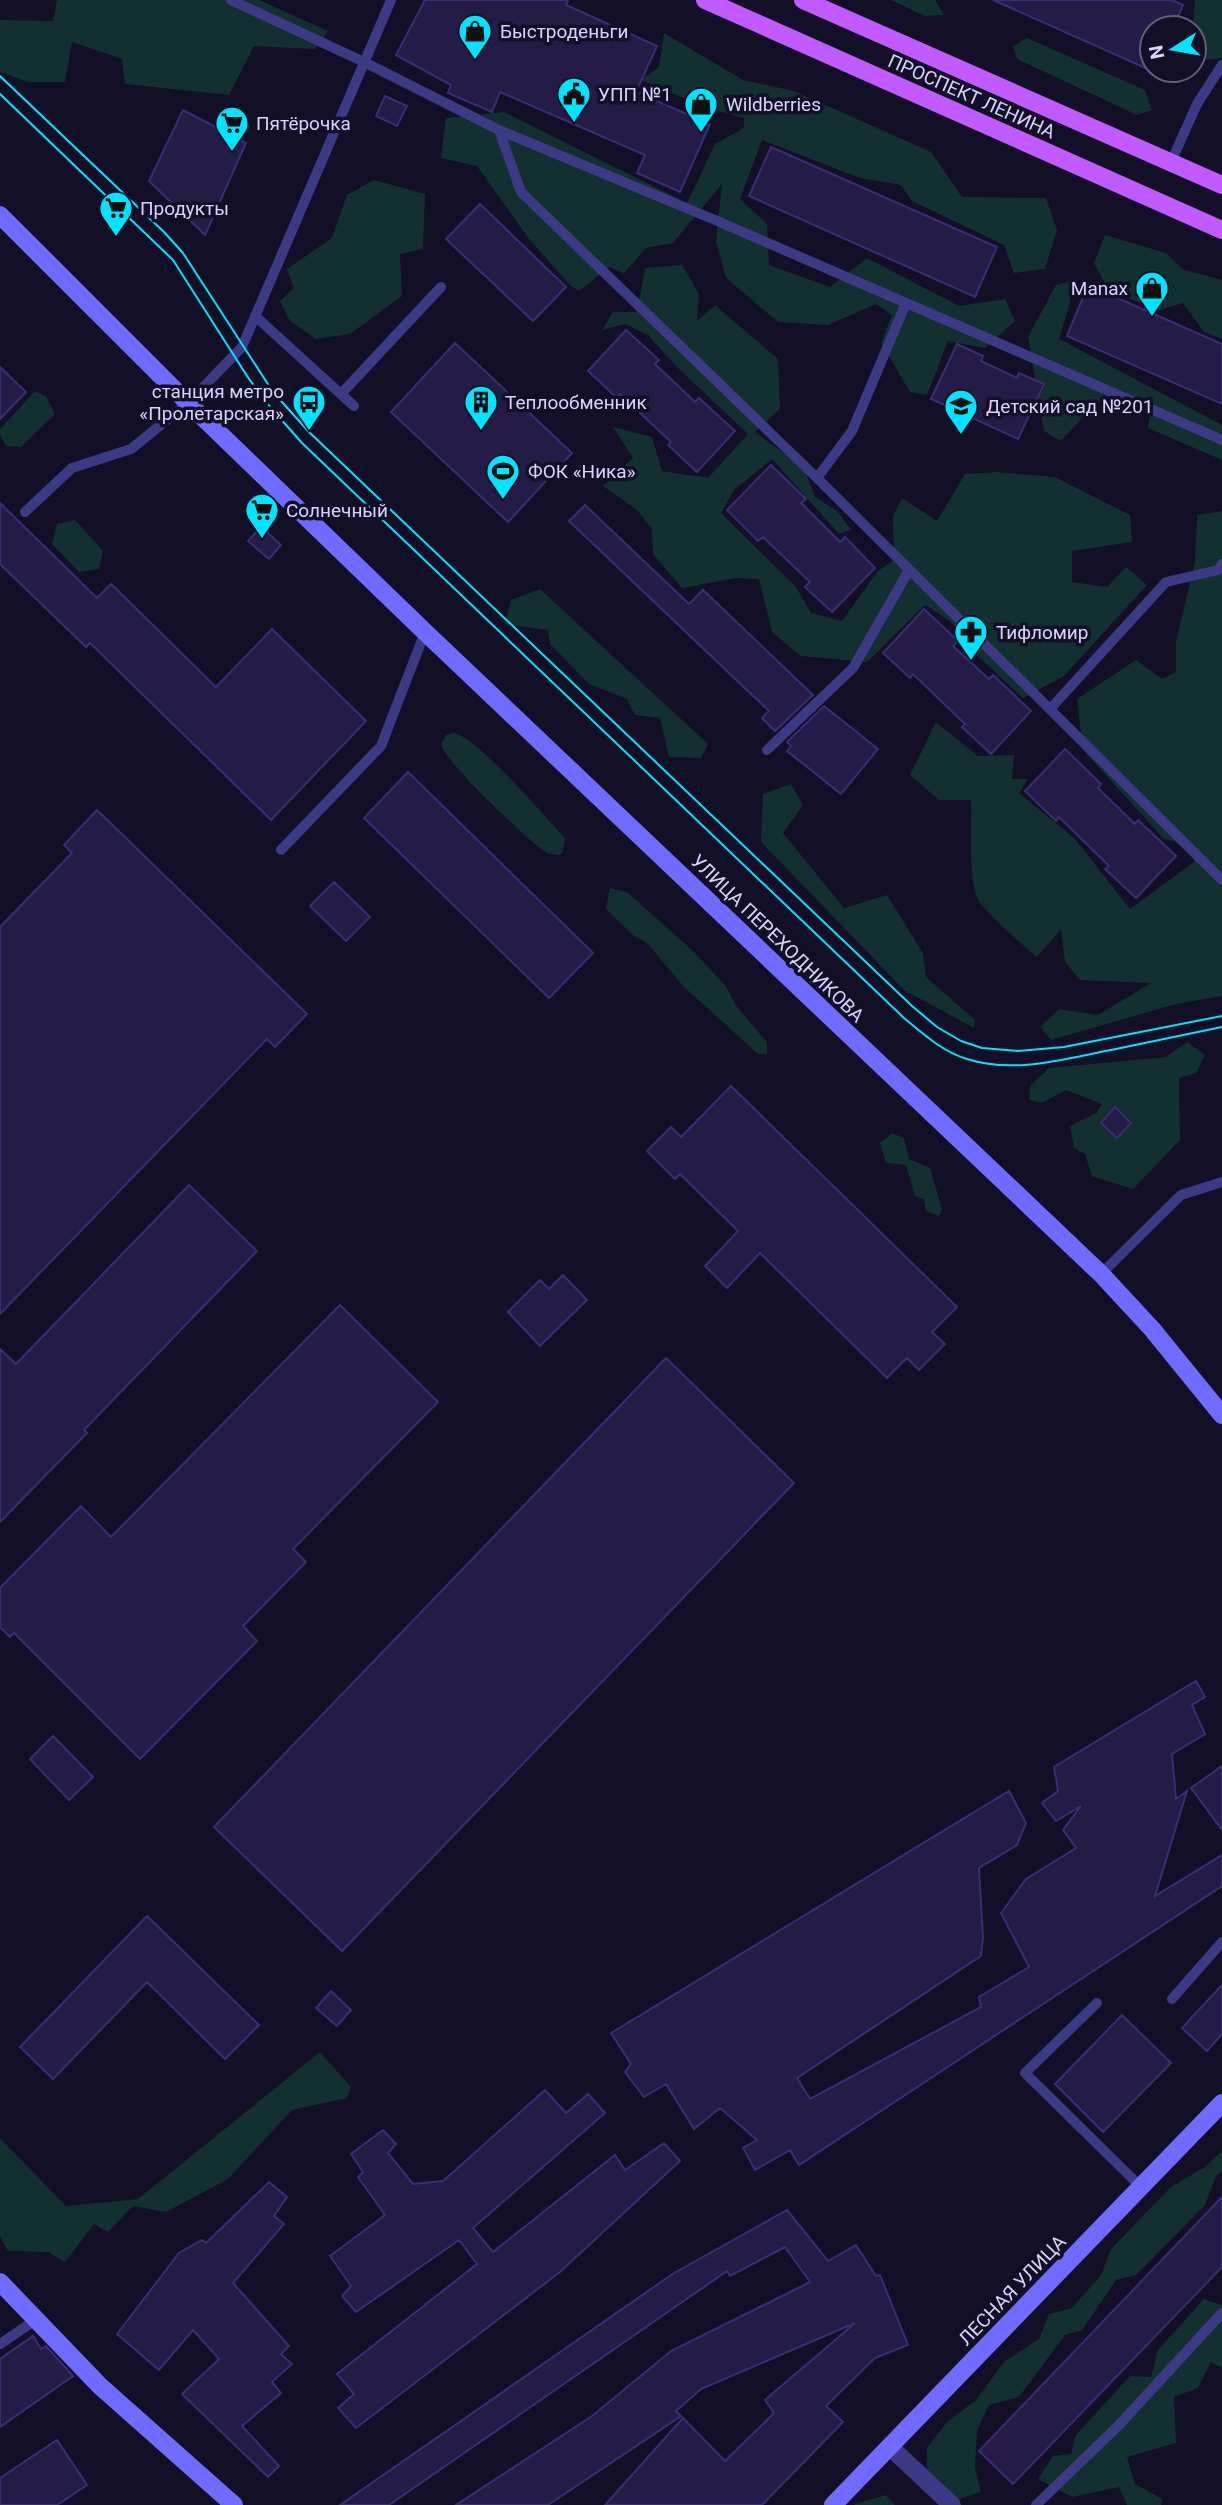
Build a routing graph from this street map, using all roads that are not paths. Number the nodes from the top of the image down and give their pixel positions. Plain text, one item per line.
1 (231, 0) edge
2 (391, 0) edge
3 (705, 0) edge
4 (803, 0) edge
5 (364, 62) junction
6 (1222, 65) edge
7 (499, 130) junction
8 (1171, 162) junction
9 (1222, 185) edge
10 (0, 215) edge
11 (1222, 230) edge
12 (441, 287) dead end
13 (906, 303) junction
14 (255, 316) junction
15 (341, 394) junction
16 (188, 403) junction
17 (354, 406) dead end
18 (1222, 440) edge
19 (817, 478) junction
20 (25, 512) dead end
21 (1222, 564) edge
22 (909, 570) junction
23 (425, 632) junction
24 (1050, 709) junction
25 (767, 750) dead end
26 (281, 849) dead end
27 (1222, 880) edge
28 (1222, 1182) edge
29 (1101, 1274) junction
30 (1222, 1415) edge
31 (1222, 1942) edge
32 (1172, 1999) dead end
33 (1097, 2003) dead end
34 (1222, 2104) edge
35 (1141, 2188) junction
36 (0, 2282) edge
37 (1222, 2313) edge
38 (37, 2319) junction
39 (0, 2344) edge
40 (890, 2447) junction
41 (234, 2505) edge
42 (833, 2505) edge
43 (952, 2505) edge
44 (1036, 2505) edge

1 - 5 lane
2 - 5 lane
3 - 11 main road, ПРОСПЕКТ ЛЕНИНА
4 - 8 main road, ПРОСПЕКТ ЛЕНИНА
5 - 7 lane
5 - 14 lane
6 - 8 lane
7 - 13 lane
7 - 19 lane
8 - 9 main road, ПРОСПЕКТ ЛЕНИНА
10 - 16 main road, УЛИЦА ПЕРЕХОДНИКОВА
12 - 15 lane
13 - 18 lane
13 - 19 lane
14 - 15 lane
14 - 16 lane
15 - 17 lane
16 - 20 lane
16 - 23 main road, УЛИЦА ПЕРЕХОДНИКОВА
19 - 22 lane
21 - 24 lane
22 - 24 lane
22 - 25 lane
23 - 26 lane
23 - 29 main road, УЛИЦА ПЕРЕХОДНИКОВА
24 - 27 lane
28 - 29 lane
29 - 30 main road, УЛИЦА ПЕРЕХОДНИКОВА
31 - 32 lane
33 - 35 lane
34 - 35 main road, ЛЕСНАЯ УЛИЦА
35 - 40 main road, ЛЕСНАЯ УЛИЦА
36 - 38 main road
37 - 44 lane
38 - 39 lane
38 - 41 main road
40 - 42 main road, ЛЕСНАЯ УЛИЦА
40 - 43 street

